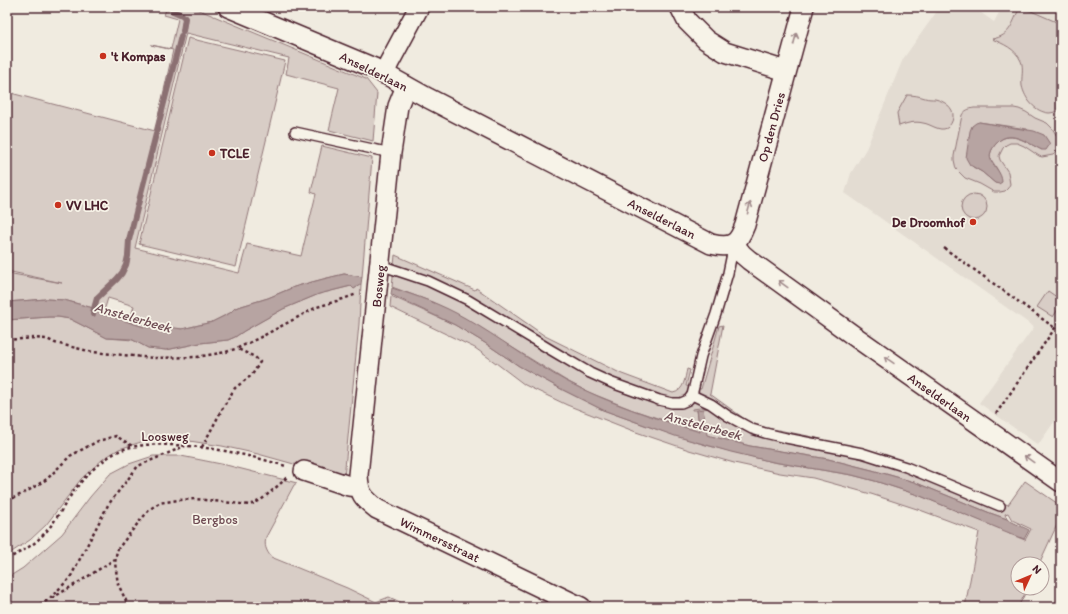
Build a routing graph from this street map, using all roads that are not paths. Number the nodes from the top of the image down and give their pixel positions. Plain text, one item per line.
1 (228, 7) edge
2 (419, 7) edge
3 (680, 7) edge
4 (804, 7) edge
5 (786, 71) junction
6 (384, 74) junction
7 (406, 86) junction
8 (295, 132) dead end
9 (391, 153) junction
10 (734, 244) junction
11 (380, 265) junction
12 (692, 395) junction
13 (300, 470) road end
14 (1061, 482) edge
15 (359, 487) junction
16 (1000, 506) dead end
17 (581, 607) edge

1 - 6 street, Anselderlaan
2 - 6 street
3 - 5 street
5 -> 4 street, Op den Dries
10 -> 5 street, Op den Dries
6 - 7 street, Anselderlaan
7 - 9 street, Bosweg
7 - 10 street, Anselderlaan
8 - 9 lane
9 - 11 street, Bosweg
10 - 12 lane
14 -> 10 street, Anselderlaan
11 - 12 lane
11 - 15 street, Bosweg
12 - 16 lane
13 - 15 street
15 - 17 street, Wimmersstraat

